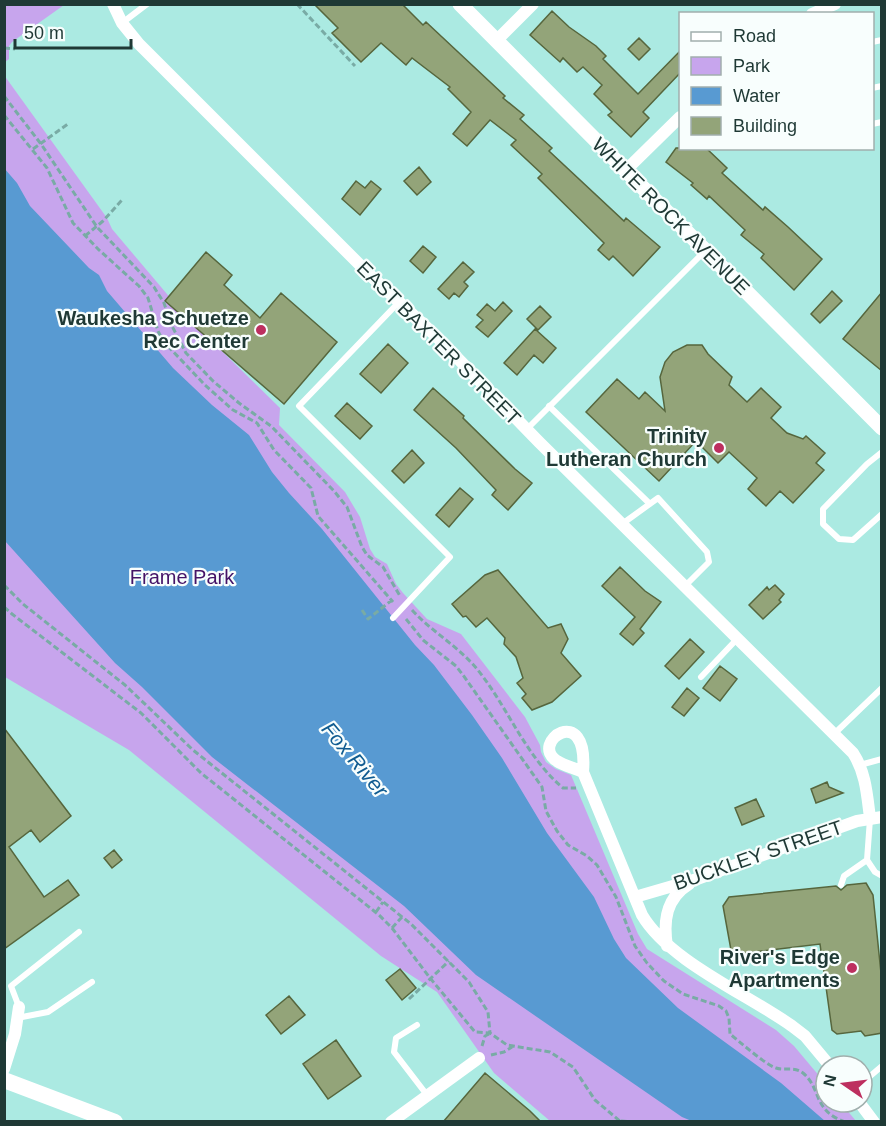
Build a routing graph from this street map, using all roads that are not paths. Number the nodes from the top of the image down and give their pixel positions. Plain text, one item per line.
1 (113, 4) edge
2 (147, 4) edge
3 (460, 4) edge
4 (533, 4) edge
5 (835, 4) edge
6 (817, 12) edge
7 (122, 23) junction
8 (496, 41) junction
9 (679, 119) edge
10 (626, 170) junction
11 (706, 250) junction
12 (399, 302) junction
13 (549, 406) junction
14 (882, 428) edge
15 (526, 430) junction
16 (882, 452) edge
17 (650, 504) junction
18 (882, 514) edge
19 (621, 524) junction
20 (685, 587) junction
21 (393, 618) dead end
22 (737, 639) junction
23 (701, 677) dead end
24 (882, 687) edge
25 (834, 735) junction
26 (882, 759) edge
27 (860, 765) junction
28 (584, 772) dead end
29 (876, 818) edge
30 (867, 860) junction
31 (882, 876) edge
32 (697, 879) junction
33 (841, 885) dead end
34 (635, 897) junction
35 (79, 932) dead end
36 (667, 946) junction
37 (92, 982) dead end
38 (18, 1012) junction
39 (417, 1025) dead end
40 (820, 1054) edge
41 (478, 1058) road end
42 (4, 1069) edge
43 (4, 1080) edge
44 (427, 1095) junction
45 (882, 1118) edge
46 (115, 1122) edge
47 (391, 1122) edge
48 (875, 1122) edge

1 - 7 street, EAST BAXTER STREET
2 - 7 lane
3 - 8 street, WHITE ROCK AVENUE
4 - 8 street
5 - 6 street
7 - 12 street, EAST BAXTER STREET
8 - 10 street, WHITE ROCK AVENUE
9 - 10 street
10 - 11 street, WHITE ROCK AVENUE
11 - 13 lane
11 - 14 street, WHITE ROCK AVENUE
12 - 15 street, EAST BAXTER STREET
12 - 21 lane
13 - 15 lane
13 - 17 lane
15 - 19 street, EAST BAXTER STREET
16 - 18 lane
17 - 19 lane
17 - 20 lane
19 - 20 street, EAST BAXTER STREET
20 - 22 street, EAST BAXTER STREET
22 - 23 lane
22 - 25 street, EAST BAXTER STREET
24 - 25 lane
25 - 27 street, EAST BAXTER STREET
26 - 27 lane
27 - 29 street, EAST BAXTER STREET
28 - 34 street
29 - 30 lane
29 - 32 street, BUCKLEY STREET
30 - 31 lane
30 - 33 lane
32 - 34 street, BUCKLEY STREET
32 - 36 street
34 - 36 street
35 - 38 lane
36 - 40 street
37 - 38 lane
38 - 42 street
39 - 44 lane
41 - 44 street
43 - 46 main road
44 - 47 street
45 - 48 lane

